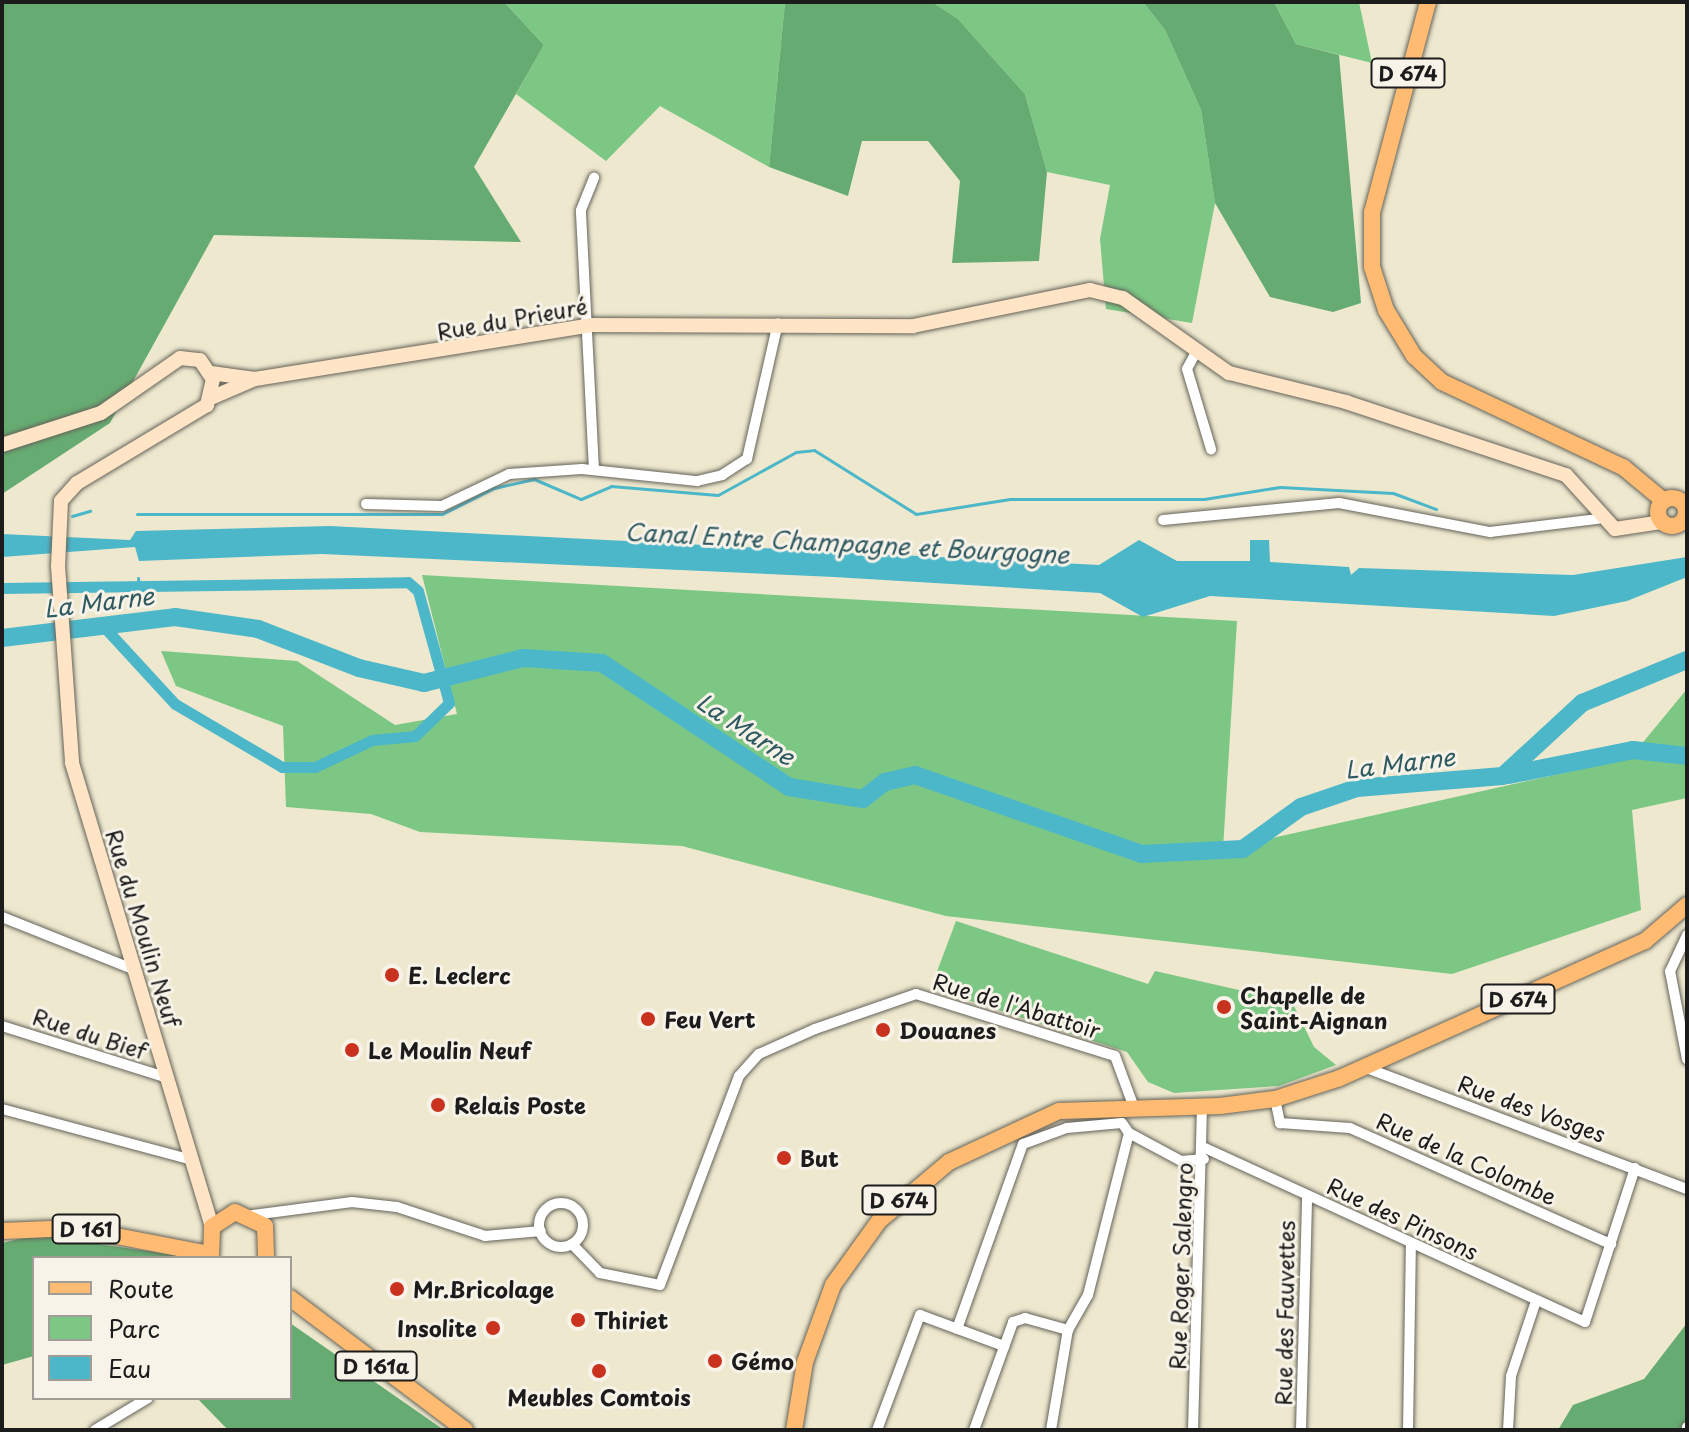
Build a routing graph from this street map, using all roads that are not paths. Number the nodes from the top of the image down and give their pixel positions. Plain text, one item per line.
1 (1428, 2) edge
2 (594, 177) dead end
3 (778, 323) junction
4 (591, 325) junction
5 (1196, 352) junction
6 (211, 373) junction
7 (255, 379) junction
8 (213, 397) junction
9 (2, 445) edge
10 (1211, 449) dead end
11 (594, 470) junction
12 (1664, 501) junction
13 (366, 504) dead end
14 (1685, 504) edge
15 (1598, 519) junction
16 (1163, 520) dead end
17 (1676, 527) edge
18 (60, 595) joint
19 (1687, 905) edge
20 (2, 917) edge
21 (1687, 935) edge
22 (133, 969) junction
23 (2, 1026) edge
24 (1687, 1059) edge
25 (1364, 1067) junction
26 (165, 1077) junction
27 (1275, 1099) junction
28 (1202, 1104) junction
29 (1133, 1105) junction
30 (2, 1109) edge
31 (1129, 1133) junction
32 (1204, 1154) junction
33 (189, 1159) junction
34 (1635, 1168) junction
35 (1687, 1189) edge
36 (206, 1196) junction
37 (1307, 1196) junction
38 (283, 1209) junction
39 (225, 1215) junction
40 (253, 1215) junction
41 (2, 1231) edge
42 (541, 1231) junction
43 (269, 1233) junction
44 (1411, 1243) junction
45 (210, 1244) edge
46 (572, 1244) junction
47 (1611, 1244) junction
48 (266, 1256) edge
49 (292, 1300) edge
50 (1536, 1301) junction
51 (957, 1329) junction
52 (1068, 1330) junction
53 (1004, 1346) junction
54 (145, 1400) edge
55 (95, 1430) edge
56 (465, 1430) edge
57 (794, 1430) edge
58 (877, 1430) edge
59 (974, 1430) edge
60 (1051, 1430) edge
61 (1193, 1430) edge
62 (1301, 1430) edge
63 (1408, 1430) edge
64 (1508, 1430) edge

1 - 12 main road, D 674
2 - 4 street
3 - 4 street, Rue du Prieuré
3 - 5 street, Rue du Prieuré
3 - 11 street
4 - 7 street, Rue du Prieuré
4 - 11 street
5 - 10 street
5 - 15 street, Rue du Prieuré
6 - 7 street, Rue du Prieuré
6 - 8 street
6 - 9 street, Rue du Prieuré
7 - 8 street, Rue du Prieuré
8 - 18 street, Rue du Prieuré
11 - 13 street
12 - 14 main road
12 - 17 main road
14 - 17 main road
15 - 16 street
15 - 17 street
18 - 22 street, Rue du Moulin Neuf
19 - 25 main road, D 674
20 - 22 street
21 - 24 street
22 - 26 street, Rue du Moulin Neuf
23 - 26 street, Rue du Bief
25 - 27 main road, D 674
25 - 34 street, Rue des Vosges
26 - 33 street, Rue du Moulin Neuf
27 - 28 main road, D 674
27 - 47 street, Rue de la Colombe
28 - 29 main road, D 674
28 - 32 street, Rue Roger Salengro
29 - 46 street, Rue de l'Abattoir
29 - 57 main road, D 674
30 - 33 street
31 - 32 street, Rue des Pinsons
31 - 51 street, Rue des Pinsons
31 - 52 street
32 - 37 street, Rue des Pinsons
32 - 61 street, Rue Roger Salengro
33 - 36 street, Rue du Moulin Neuf
34 - 35 street, Rue des Vosges
34 - 47 street
36 - 39 street, Rue du Moulin Neuf
36 - 45 street, Rue du Moulin Neuf
37 - 44 street, Rue des Pinsons
37 - 62 street, Rue des Fauvettes
38 - 40 street
38 - 42 street
38 - 43 street
39 - 40 main road
39 - 45 main road
40 - 43 main road
41 - 45 main road, D 161
42 - 46 street
42 - 46 street
43 - 48 main road
44 - 50 street, Rue des Pinsons
44 - 63 street
47 - 50 street, Rue des Pinsons
49 - 56 main road, D 161a
50 - 64 street
51 - 53 street
51 - 58 street
52 - 53 street
52 - 60 street
53 - 59 street
54 - 55 street

